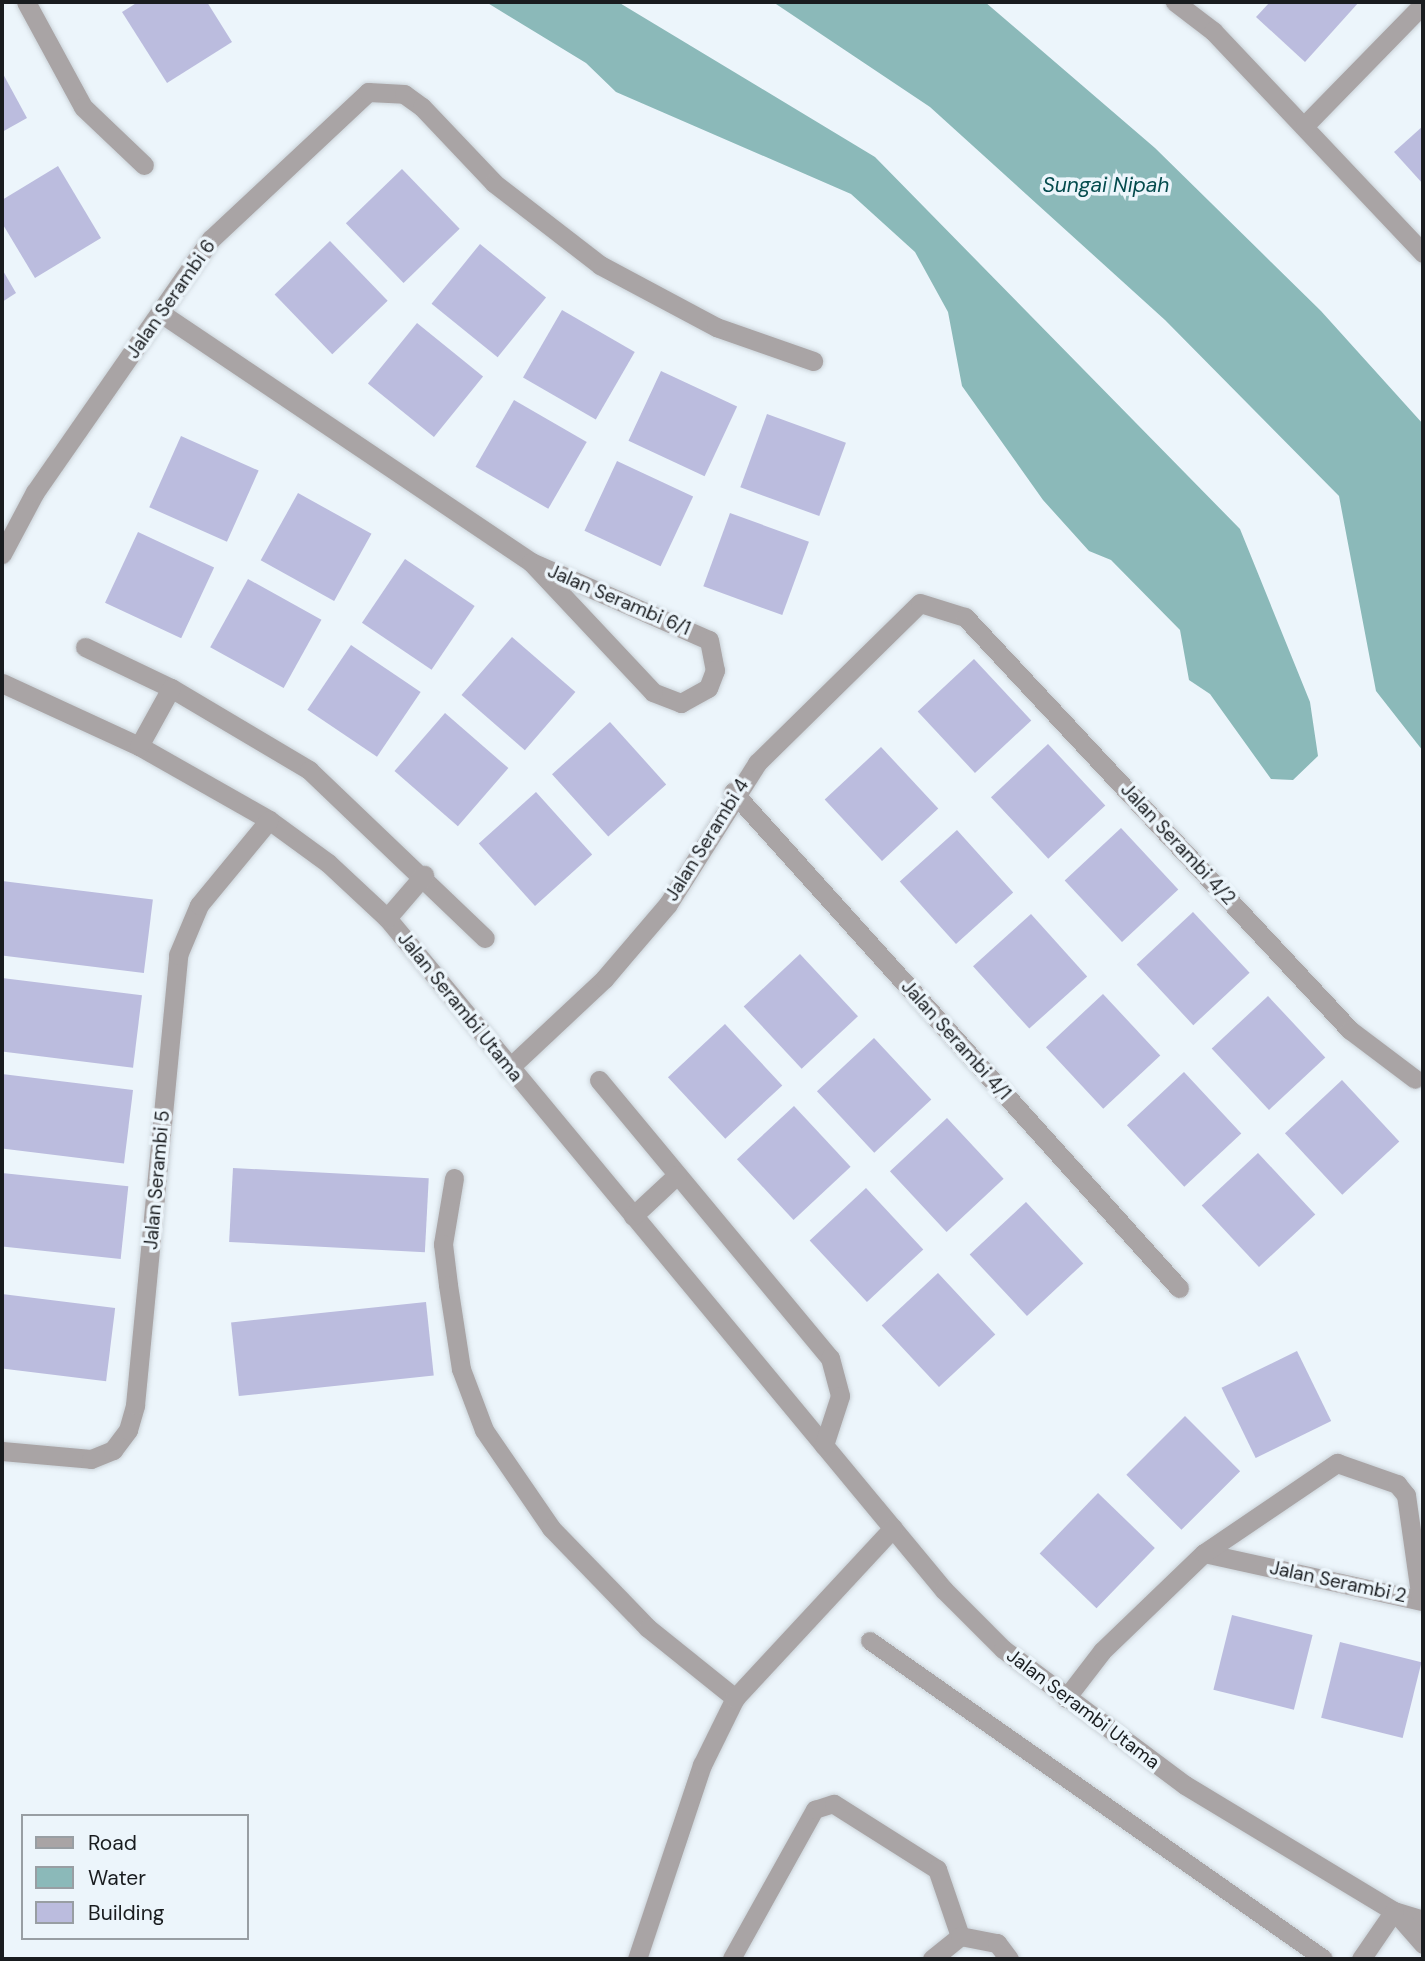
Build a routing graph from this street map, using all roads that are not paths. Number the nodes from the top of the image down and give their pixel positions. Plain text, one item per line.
1 (26, 2) edge
2 (1175, 2) edge
3 (1423, 4) edge
4 (1305, 125) junction
5 (144, 165) dead end
6 (1423, 253) edge
7 (162, 314) junction
8 (813, 361) dead end
9 (2, 554) edge
10 (531, 562) junction
11 (945, 606) joint
12 (85, 647) dead end
13 (2, 683) edge
14 (171, 688) junction
15 (139, 746) junction
16 (733, 792) junction
17 (269, 820) junction
18 (424, 875) junction
19 (387, 918) junction
20 (485, 938) dead end
21 (509, 1068) junction
22 (1415, 1079) dead end
23 (599, 1080) dead end
24 (677, 1175) junction
25 (454, 1178) dead end
26 (633, 1216) junction
27 (1179, 1288) dead end
28 (824, 1445) junction
29 (2, 1451) edge
30 (893, 1528) junction
31 (1204, 1553) junction
32 (1422, 1600) edge
33 (870, 1642) dead end
34 (735, 1698) junction
35 (1066, 1698) junction
36 (834, 1804) joint
37 (1394, 1911) junction
38 (1423, 1920) edge
39 (960, 1936) junction
40 (1423, 1944) edge
41 (637, 1959) edge
42 (732, 1959) edge
43 (932, 1959) edge
44 (1009, 1959) edge
45 (1324, 1959) edge
46 (1361, 1959) edge

1 - 5 street
2 - 4 street
3 - 4 street
4 - 6 street
7 - 8 street, Jalan Serambi 6
7 - 9 street, Jalan Serambi 6
7 - 10 street, Jalan Serambi 6/1
10 - 10 street, Jalan Serambi 6/1
11 - 16 street, Jalan Serambi 4
11 - 22 street, Jalan Serambi 4/2
12 - 14 street
13 - 15 street, Jalan Serambi Utama
14 - 15 street
14 - 18 street
15 - 17 street, Jalan Serambi Utama
16 - 21 street, Jalan Serambi 4
16 - 27 street, Jalan Serambi 4/1
17 - 19 street, Jalan Serambi Utama
17 - 29 street, Jalan Serambi 5
18 - 19 street
18 - 20 street
19 - 21 street, Jalan Serambi Utama
21 - 26 street, Jalan Serambi Utama
23 - 24 street
24 - 26 street
24 - 28 street
25 - 34 street
26 - 28 street, Jalan Serambi Utama
28 - 30 street, Jalan Serambi Utama
30 - 34 street
30 - 35 street, Jalan Serambi Utama
31 - 32 street, Jalan Serambi 2
31 - 32 street, Jalan Serambi 2
31 - 35 street, Jalan Serambi 2
33 - 45 lane
34 - 41 street
35 - 37 street, Jalan Serambi Utama
36 - 39 street
36 - 42 lane
37 - 38 street, Jalan Serambi Utama
37 - 40 street, Jalan Serambi Utama
37 - 46 street
39 - 43 street
39 - 44 street

